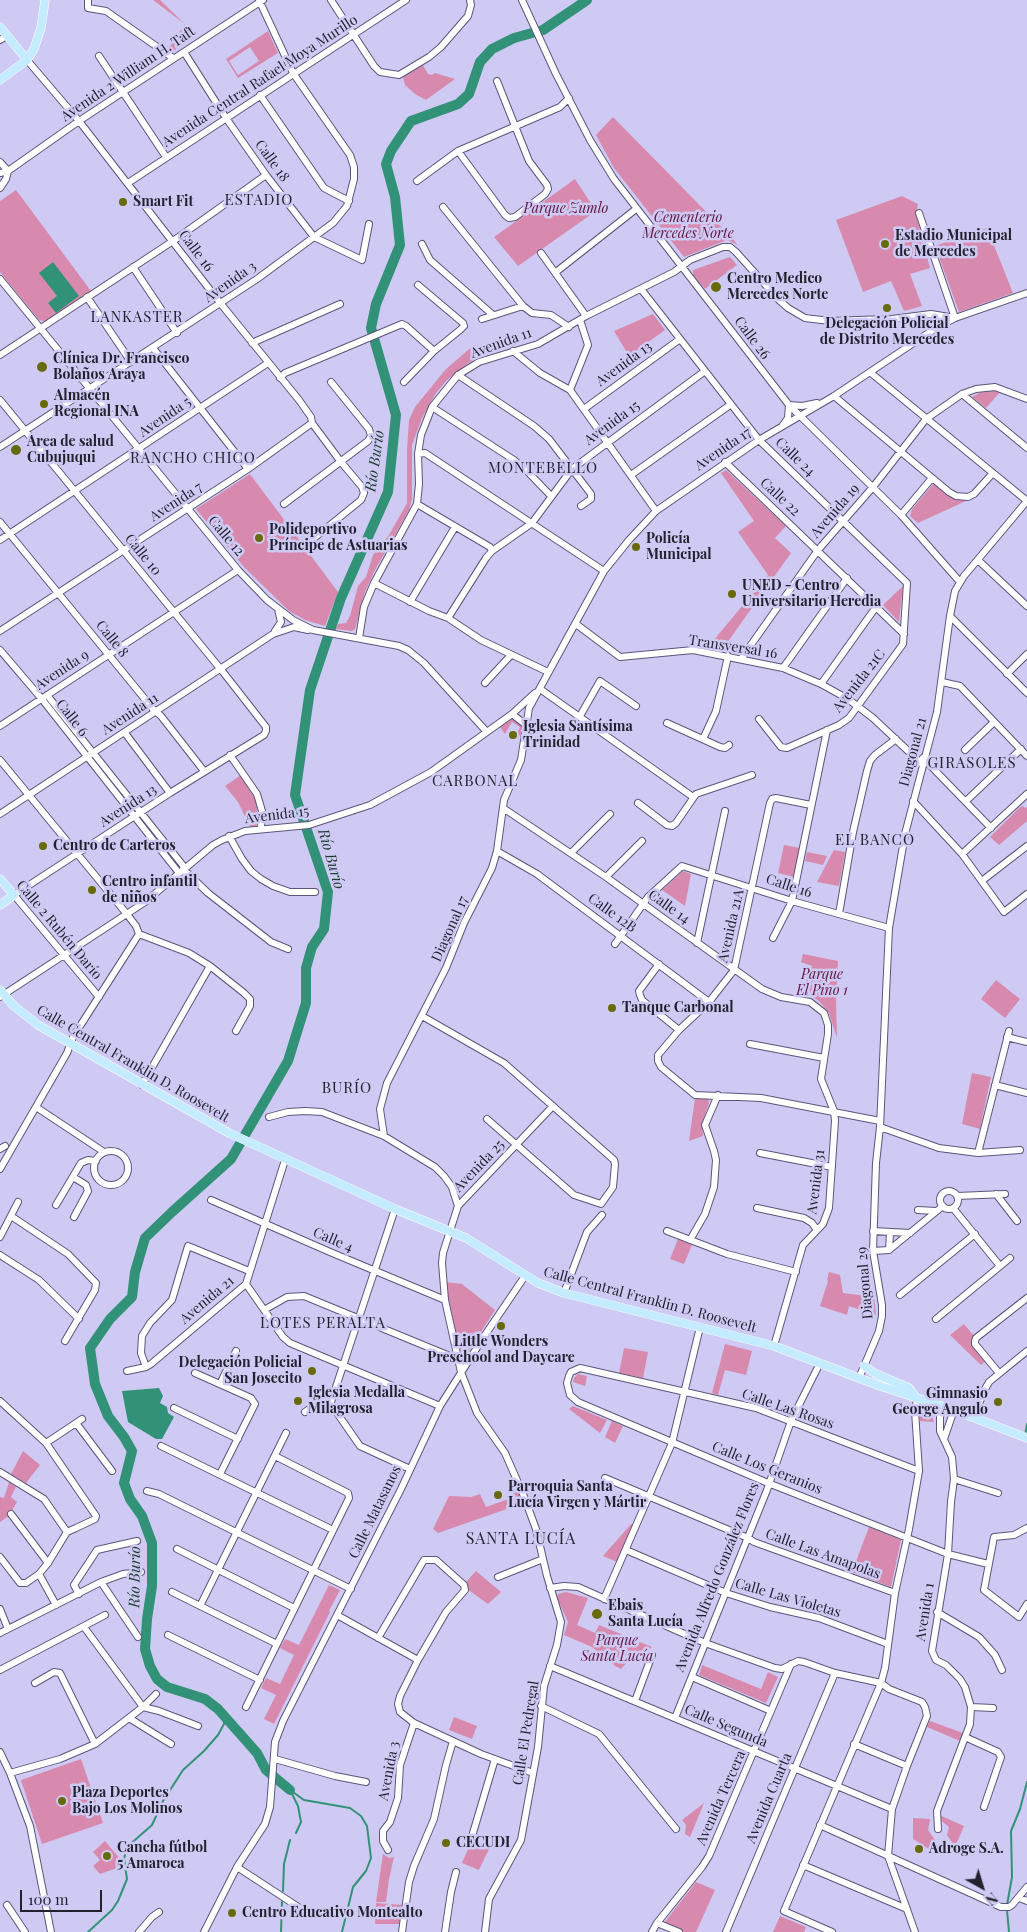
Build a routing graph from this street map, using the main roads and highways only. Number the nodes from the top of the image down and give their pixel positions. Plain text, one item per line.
1 (45, 0) edge
2 (0, 28) edge
3 (3, 38) edge
4 (27, 60) junction
5 (0, 80) edge
6 (0, 879) edge
7 (14, 896) joint
8 (0, 905) edge
9 (1, 994) edge
10 (864, 1366) road end
11 (917, 1399) junction
12 (1027, 1438) edge

1 - 4 main road
2 - 3 main road, Calle 16
3 - 4 main road, Calle 16
4 - 5 main road
6 - 7 main road, Calle 2 Rubén Darío
7 - 8 main road, Avenida 13
9 - 11 main road, Calle Central Franklin D. Roosevelt
10 - 11 main road
11 - 12 main road, Calle Central Franklin D. Roosevelt

